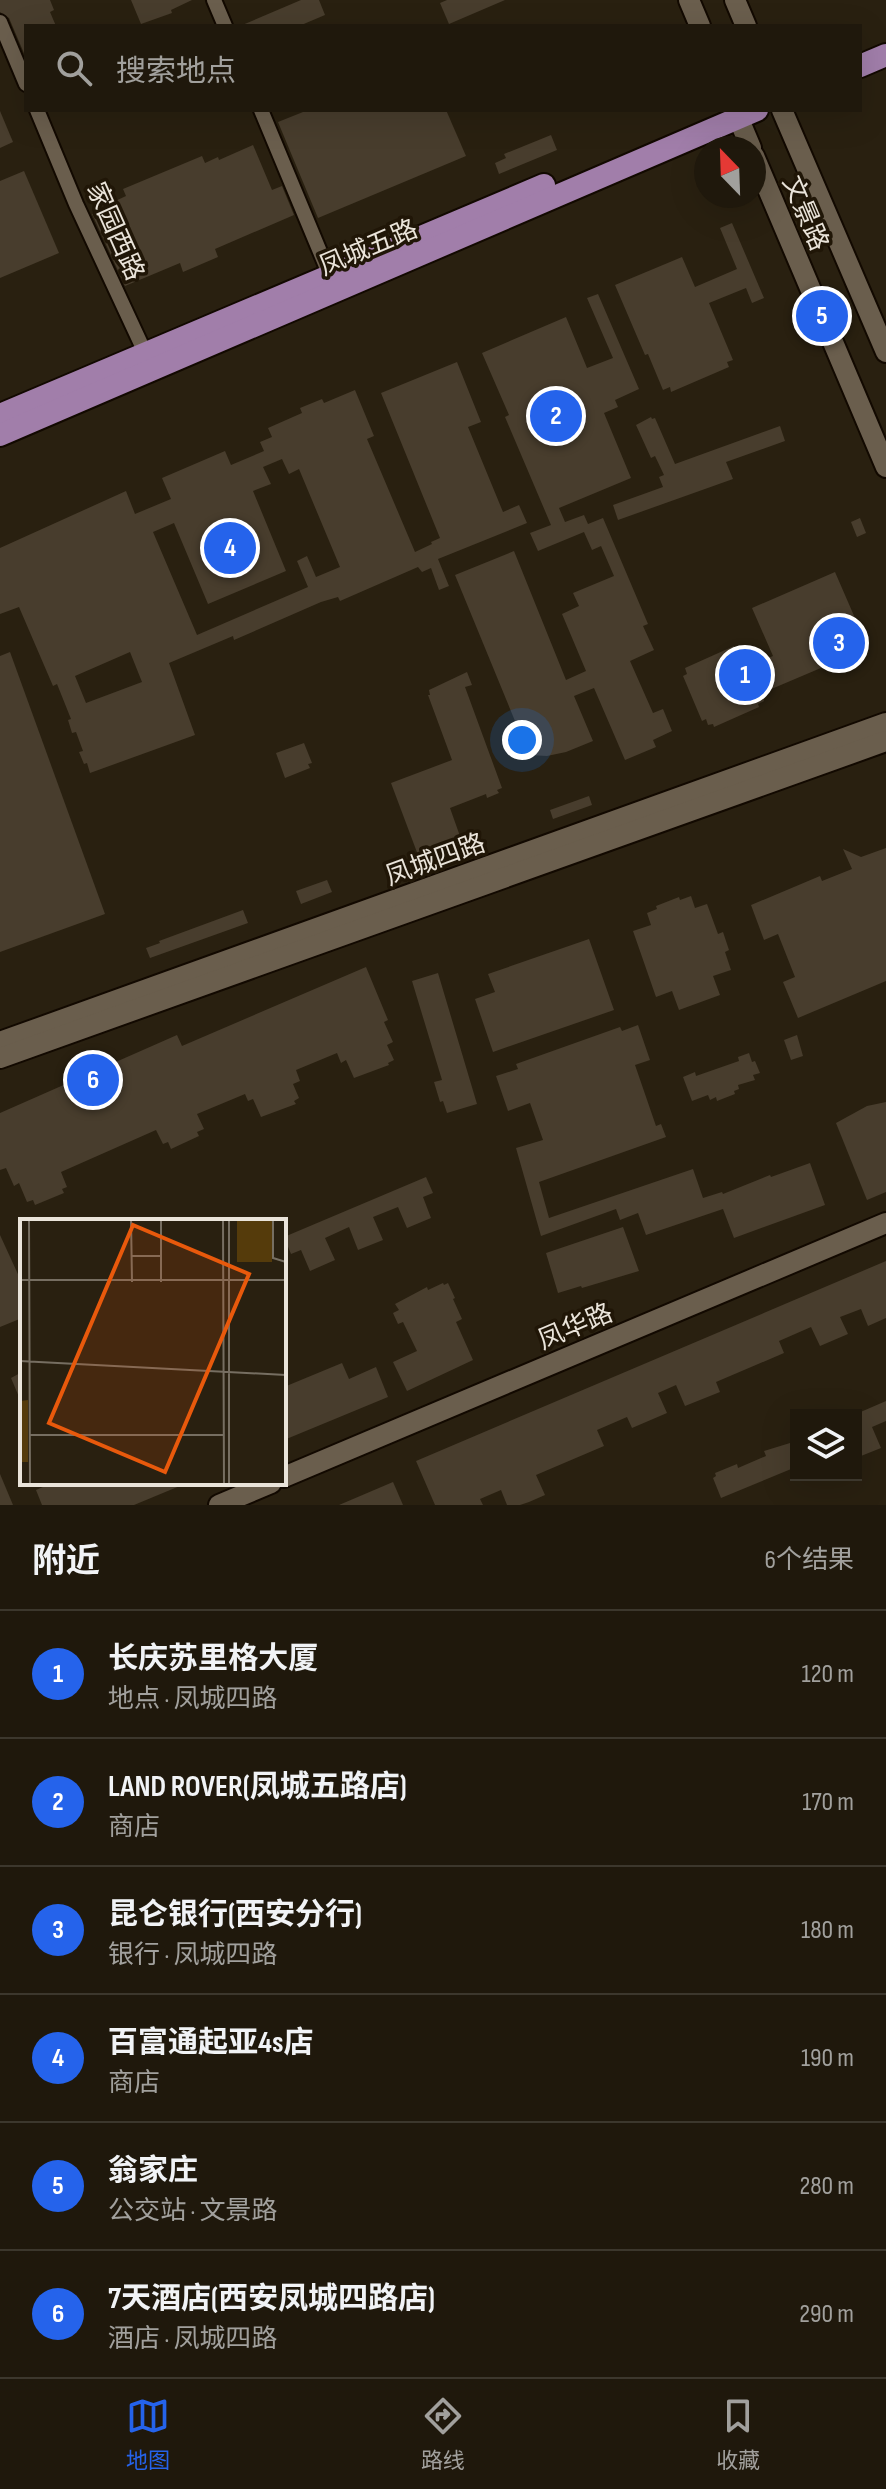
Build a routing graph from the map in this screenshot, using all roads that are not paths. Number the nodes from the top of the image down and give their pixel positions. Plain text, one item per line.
1 (214, 0) edge
2 (689, 0) edge
3 (735, 0) edge
4 (0, 22) edge
5 (224, 24) edge
6 (699, 24) edge
7 (745, 24) edge
8 (886, 39) edge
9 (862, 49) edge
10 (886, 55) edge
11 (862, 65) edge
12 (24, 79) edge
13 (38, 112) edge
14 (262, 112) edge
15 (738, 112) edge
16 (783, 112) edge
17 (747, 136) edge
18 (766, 184) edge
19 (333, 283) junction
20 (886, 352) edge
21 (149, 362) junction
22 (0, 415) edge
23 (0, 435) edge
24 (886, 467) edge
25 (886, 723) edge
26 (886, 741) edge
27 (0, 1042) edge
28 (0, 1058) edge
29 (886, 1223) edge
30 (286, 1476) edge
31 (266, 1485) edge
32 (219, 1505) edge

1 - 5 street
2 - 6 street
3 - 7 street
4 - 12 street
8 - 9 main road
10 - 11 main road
13 - 21 street, 家园西路
14 - 19 street
15 - 17 street
15 - 19 main road, 凤城五路
16 - 20 street, 文景路
18 - 24 street, 文景路
19 - 21 main road, 凤城五路
21 - 22 main road, 凤城五路
21 - 23 main road, 凤城五路
25 - 27 street, 凤城四路
26 - 28 street, 凤城四路
29 - 30 street, 凤华路
31 - 32 street

